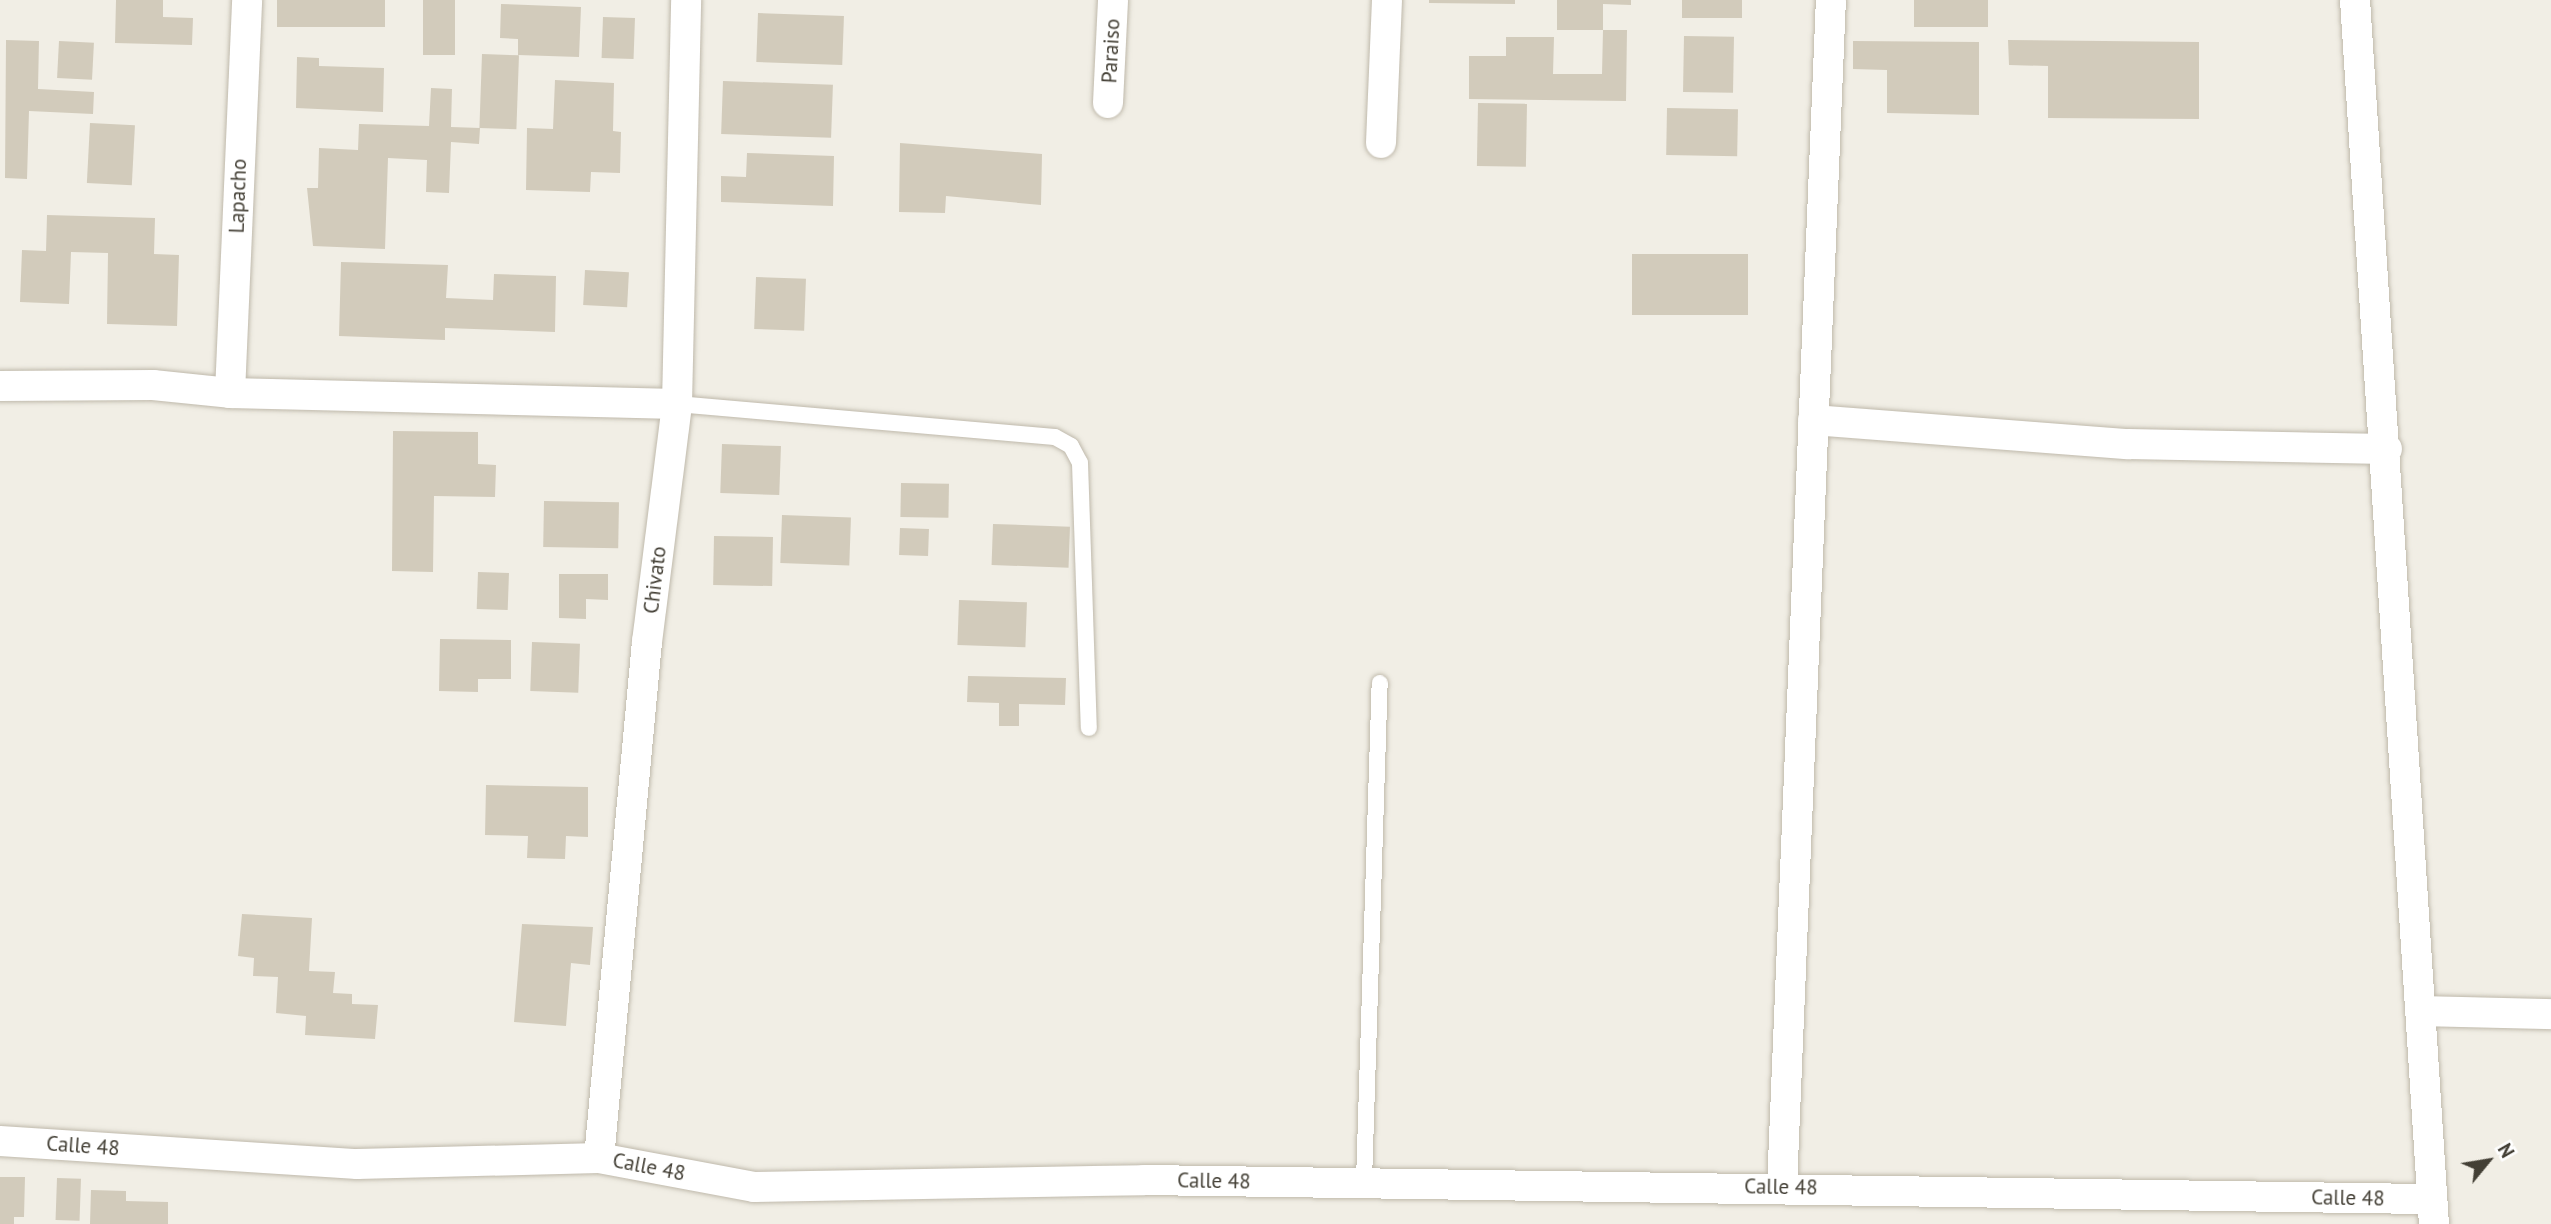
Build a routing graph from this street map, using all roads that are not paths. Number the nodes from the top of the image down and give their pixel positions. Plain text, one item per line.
1 (247, 0) edge
2 (686, 0) edge
3 (1113, 0) edge
4 (1387, 0) edge
5 (1831, 0) edge
6 (2355, 0) edge
7 (1108, 103) dead end
8 (1381, 144) dead end
9 (0, 386) edge
10 (230, 393) junction
11 (677, 404) junction
12 (1813, 421) junction
13 (2386, 449) junction
14 (1380, 683) dead end
15 (1089, 728) dead end
16 (2424, 1011) junction
17 (2551, 1014) edge
18 (0, 1141) edge
19 (599, 1158) junction
20 (1364, 1182) junction
21 (1782, 1187) junction
22 (2433, 1211) edge

1 - 10 street, Lapacho
2 - 11 street, Chivato
3 - 7 street, Paraiso
4 - 8 street
5 - 12 street
6 - 13 street
9 - 10 street
10 - 11 street
11 - 15 lane
11 - 19 street, Chivato
12 - 13 street
12 - 21 street
13 - 16 street
14 - 20 lane
16 - 17 street
16 - 22 street
18 - 19 street, Calle 48
19 - 20 street, Calle 48
20 - 21 street, Calle 48
21 - 22 street, Calle 48

